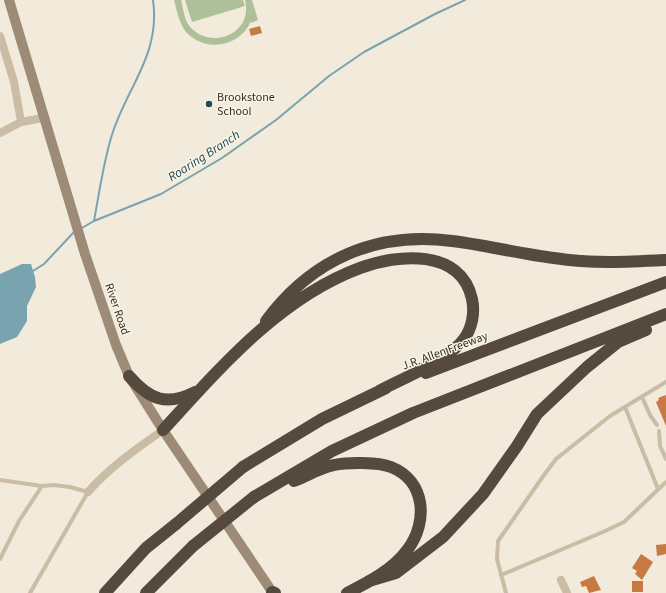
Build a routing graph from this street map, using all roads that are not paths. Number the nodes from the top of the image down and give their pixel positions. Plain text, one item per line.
1 (9, 0) edge
2 (0, 36) edge
3 (43, 118) junction
4 (21, 122) junction
5 (0, 133) edge
6 (666, 260) edge
7 (666, 282) edge
8 (666, 314) edge
9 (666, 322) edge
10 (257, 333) junction
11 (129, 376) junction
12 (666, 382) edge
13 (201, 388) junction
14 (379, 391) junction
15 (642, 397) junction
16 (625, 407) junction
17 (657, 425) dead end
18 (163, 430) junction
19 (659, 432) dead end
20 (666, 459) edge
21 (0, 480) edge
22 (666, 482) edge
23 (42, 486) junction
24 (658, 489) junction
25 (88, 492) junction
26 (254, 497) junction
27 (0, 559) edge
28 (501, 575) junction
29 (561, 580) dead end
30 (369, 581) junction
31 (30, 593) edge
32 (105, 593) edge
33 (146, 593) edge
34 (273, 593) edge
35 (347, 593) edge
36 (506, 593) edge
37 (567, 593) edge

1 - 3 main road, River Road
2 - 4 street
3 - 4 street
3 - 11 main road, River Road
4 - 5 street
6 - 10 highway
7 - 14 highway, J.R. Allen Freeway
8 - 26 highway
9 - 30 highway
10 - 13 highway
10 - 14 highway
11 - 13 highway
11 - 18 main road, River Road
12 - 15 lane
13 - 18 highway
14 - 32 highway, J.R. Allen Freeway, bridge
15 - 16 lane
15 - 17 lane
16 - 24 lane
16 - 28 lane
18 - 25 street
18 - 34 main road, River Road
19 - 20 lane
21 - 23 lane
22 - 24 lane
23 - 25 lane
23 - 27 lane
24 - 28 lane
25 - 31 lane
26 - 30 highway
26 - 33 highway, bridge
28 - 36 lane
29 - 37 street
30 - 35 highway

